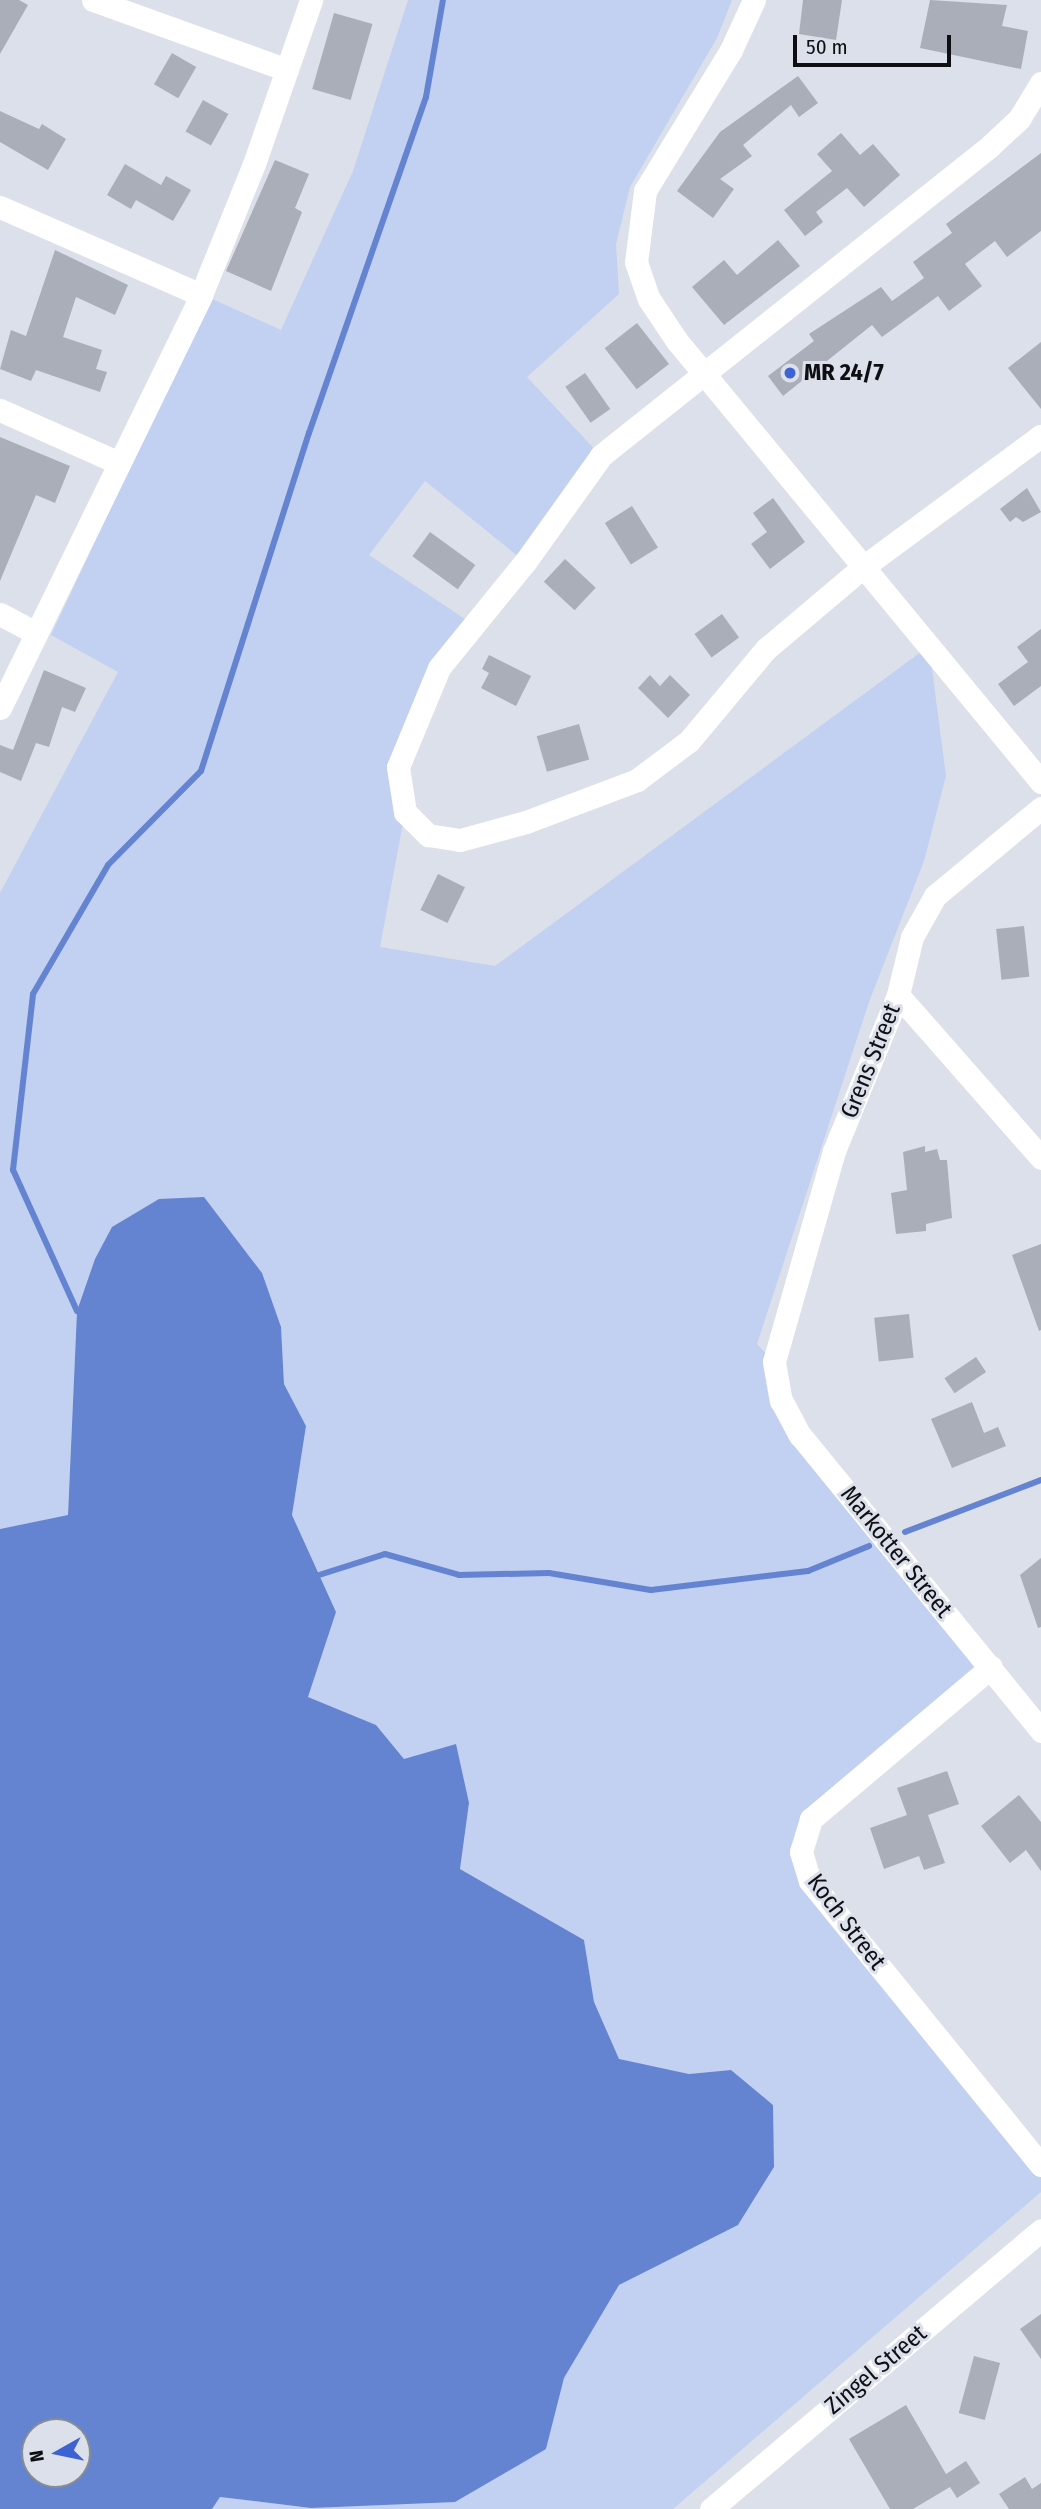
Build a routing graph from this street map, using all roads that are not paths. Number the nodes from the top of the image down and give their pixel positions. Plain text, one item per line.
1 (93, 0) edge
2 (311, 0) edge
3 (754, 0) edge
4 (288, 70) junction
5 (1041, 83) edge
6 (0, 207) edge
7 (201, 295) junction
8 (707, 373) junction
9 (0, 411) edge
10 (1041, 436) edge
11 (119, 463) junction
12 (863, 567) junction
13 (0, 614) edge
14 (36, 633) junction
15 (0, 708) edge
16 (1041, 782) edge
17 (1041, 808) edge
18 (898, 995) junction
19 (1041, 1158) edge
20 (774, 1362) joint
21 (991, 1667) junction
22 (1041, 1731) edge
23 (1041, 2165) edge
24 (1041, 2230) edge
25 (711, 2509) edge

1 - 4 street
2 - 4 street
3 - 8 street
4 - 7 street
5 - 8 street
6 - 7 street
7 - 11 street
8 - 12 street
8 - 12 street
9 - 11 street
10 - 12 street
11 - 14 street
12 - 16 street
13 - 14 street
14 - 15 street
17 - 18 street, Grens Street
18 - 19 street
18 - 20 street, Grens Street
20 - 21 street, Markotter Street
21 - 22 street, Markotter Street
21 - 23 street, Koch Street
24 - 25 street, Zingel Street

